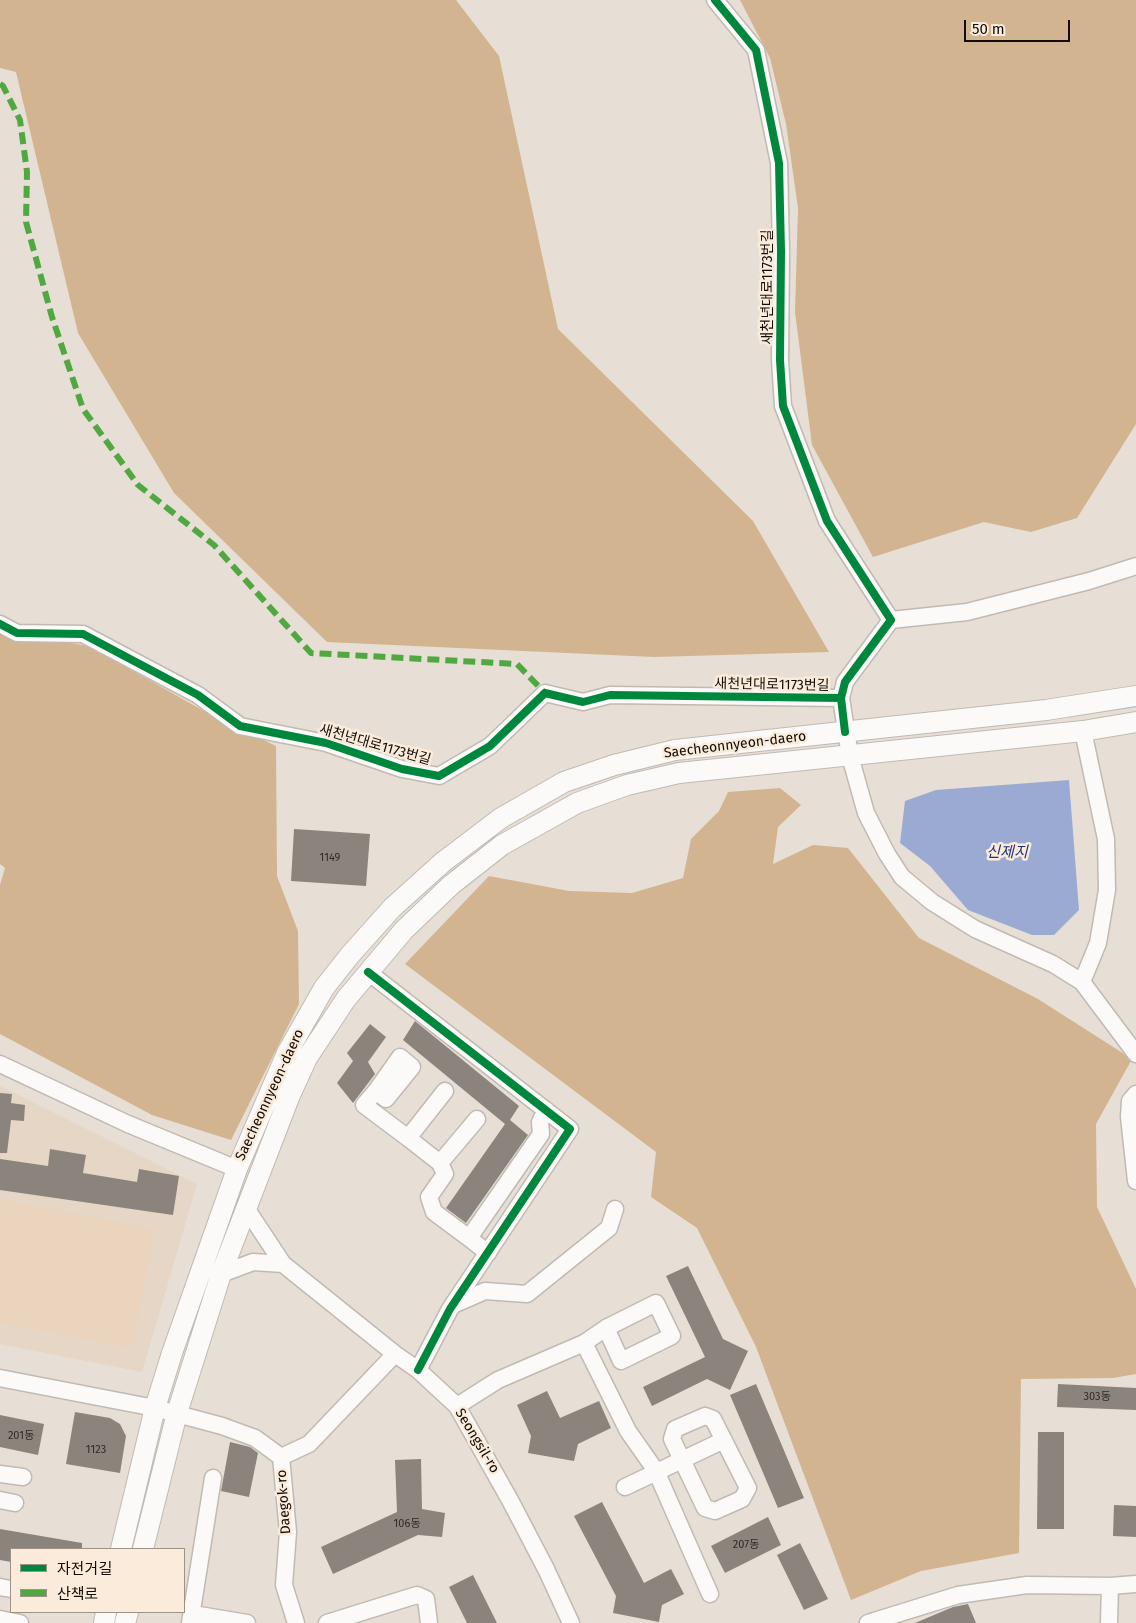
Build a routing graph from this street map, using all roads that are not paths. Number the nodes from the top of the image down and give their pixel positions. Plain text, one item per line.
1 (715, 0) edge
2 (1136, 566) edge
3 (891, 620) junction
4 (0, 624) edge
5 (1136, 696) edge
6 (840, 698) junction
7 (949, 721) junction
8 (1136, 722) edge
9 (1083, 731) junction
10 (845, 732) junction
11 (771, 739) junction
12 (952, 745) junction
13 (850, 756) junction
14 (774, 762) junction
15 (368, 972) junction
16 (1082, 982) junction
17 (1136, 1054) edge
18 (0, 1064) edge
19 (376, 1091) dead end
20 (445, 1091) dead end
21 (1136, 1094) edge
22 (546, 1110) junction
23 (477, 1119) dead end
24 (408, 1138) junction
25 (440, 1164) junction
26 (237, 1169) junction
27 (1136, 1181) edge
28 (246, 1208) junction
29 (615, 1209) dead end
30 (469, 1238) junction
31 (488, 1253) junction
32 (283, 1264) junction
33 (212, 1270) junction
34 (453, 1305) junction
35 (606, 1328) dead end
36 (584, 1343) junction
37 (395, 1354) junction
38 (418, 1370) junction
39 (0, 1378) edge
40 (457, 1406) junction
41 (155, 1408) junction
42 (177, 1413) junction
43 (724, 1440) junction
44 (281, 1457) junction
45 (683, 1460) junction
46 (656, 1472) junction
47 (0, 1474) edge
48 (24, 1477) dead end
49 (213, 1478) dead end
50 (625, 1487) dead end
51 (121, 1548) edge
52 (143, 1548) edge
53 (1136, 1584) edge
54 (1110, 1586) junction
55 (710, 1594) dead end
56 (0, 1619) edge
57 (192, 1619) edge
58 (20, 1623) edge
59 (247, 1623) edge
60 (296, 1623) edge
61 (326, 1623) edge
62 (429, 1623) edge
63 (571, 1623) edge
64 (868, 1623) edge
65 (1109, 1623) edge

1 - 3 street, 새천년대로1173번길
2 - 3 street
3 - 6 street, 새천년대로1173번길
4 - 6 street, 새천년대로1173번길
5 - 7 main road, Saecheonnyeon-daero
6 - 10 street, 새천년대로1173번길
7 - 10 main road, Saecheonnyeon-daero
7 - 12 main road
8 - 9 main road, Saecheonnyeon-daero
9 - 12 main road, Saecheonnyeon-daero
9 - 16 street
10 - 11 main road, Saecheonnyeon-daero
10 - 13 street, 새천년대로1173번길
11 - 14 main road
11 - 26 main road, Saecheonnyeon-daero
12 - 13 main road, Saecheonnyeon-daero
13 - 14 main road, Saecheonnyeon-daero
13 - 16 street, 새천년대로1173번길
14 - 15 main road, Saecheonnyeon-daero
15 - 22 street
15 - 28 main road, Saecheonnyeon-daero
16 - 17 street
18 - 26 street
19 - 24 street
20 - 24 street
21 - 27 street
22 - 30 street
22 - 31 street
23 - 25 street
24 - 25 street
25 - 30 street
26 - 33 main road, Saecheonnyeon-daero
28 - 32 street, Seongsil-ro
28 - 33 main road, Saecheonnyeon-daero
29 - 34 street
30 - 31 street
31 - 34 street
32 - 33 street
32 - 37 street, Seongsil-ro
33 - 41 main road, Saecheonnyeon-daero
33 - 42 main road, Saecheonnyeon-daero
34 - 38 street
35 - 36 street
36 - 40 street
36 - 46 street
37 - 38 street, Seongsil-ro
37 - 44 street
38 - 40 street, Seongsil-ro
39 - 41 street, Daegok-ro
40 - 63 street, Seongsil-ro
41 - 42 street, Daegok-ro
41 - 51 main road, Saecheonnyeon-daero
42 - 44 street, Daegok-ro
42 - 52 main road, Saecheonnyeon-daero
43 - 45 street
43 - 45 street
43 - 45 street
44 - 60 street, Daegok-ro
45 - 46 street
46 - 50 street
46 - 55 street
47 - 48 street
49 - 57 street
53 - 54 street
54 - 64 street
54 - 65 street
56 - 58 street
57 - 59 street
61 - 62 street

